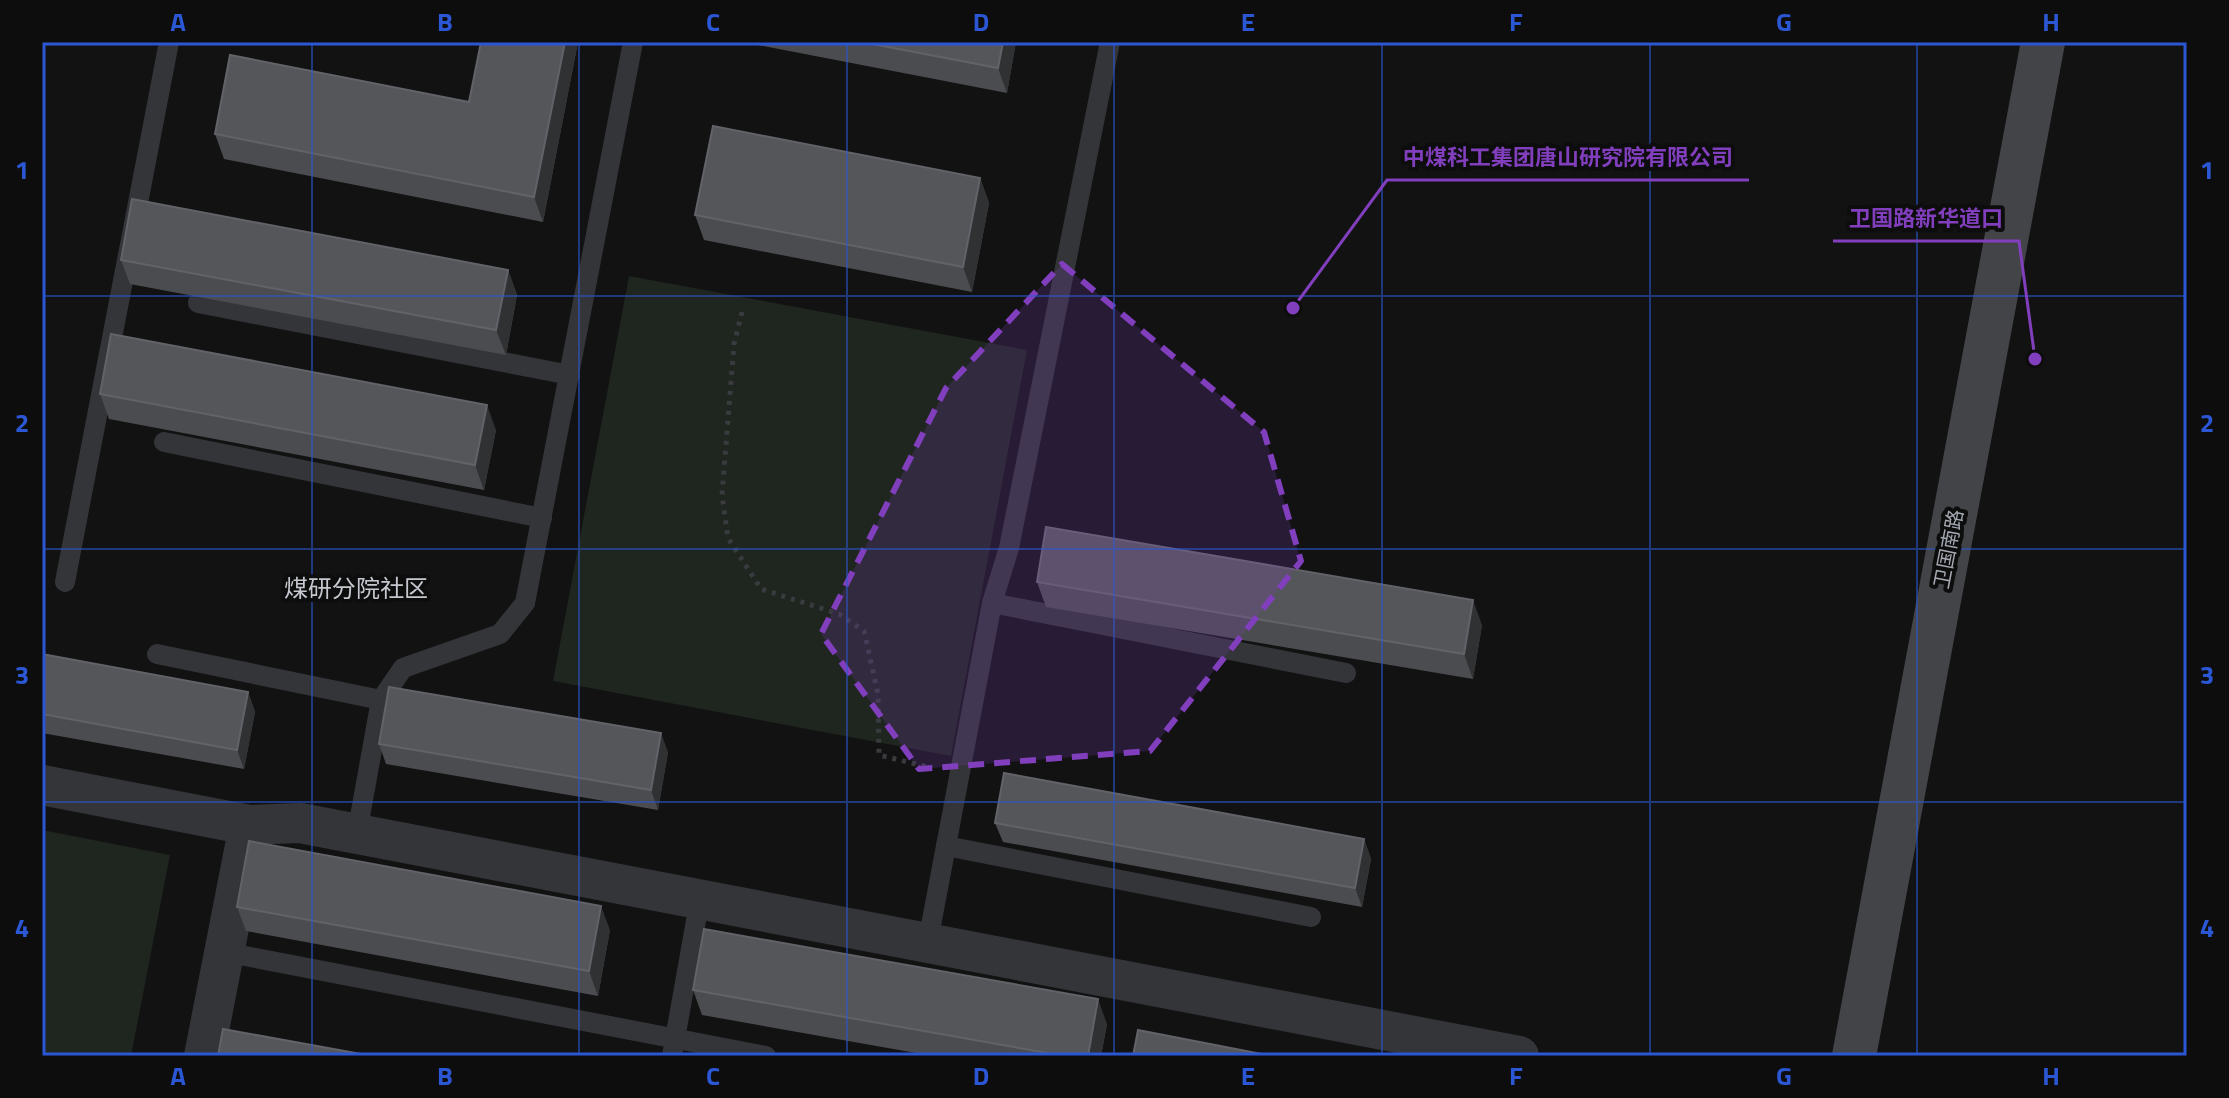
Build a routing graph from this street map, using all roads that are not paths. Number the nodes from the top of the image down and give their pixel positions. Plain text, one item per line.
1 (169, 42) edge
2 (633, 42) edge
3 (1110, 42) edge
4 (2043, 42) edge
5 (198, 303) edge
6 (570, 375) junction
7 (164, 442) edge
8 (542, 518) junction
9 (65, 582) dead end
10 (992, 603) junction
11 (157, 654) dead end
12 (1346, 673) dead end
13 (381, 700) junction
14 (42, 785) edge
15 (249, 825) junction
16 (357, 833) junction
17 (946, 846) junction
18 (700, 898) junction
19 (1311, 917) dead end
20 (928, 941) junction
21 (224, 952) junction
22 (673, 1047) edge
23 (204, 1056) edge
24 (766, 1056) edge
25 (1519, 1056) edge
26 (1854, 1056) edge

1 - 9 lane
2 - 6 lane
3 - 10 lane
4 - 26 main road, 卫国南路
5 - 6 lane
6 - 8 lane
7 - 8 lane
8 - 13 lane
10 - 12 lane
10 - 17 lane
11 - 13 lane
13 - 16 lane
14 - 15 street
15 - 16 street
15 - 21 street
16 - 18 street
17 - 19 lane
17 - 20 lane
18 - 20 street
18 - 22 lane
20 - 25 street
21 - 22 lane
21 - 23 street
22 - 24 lane

